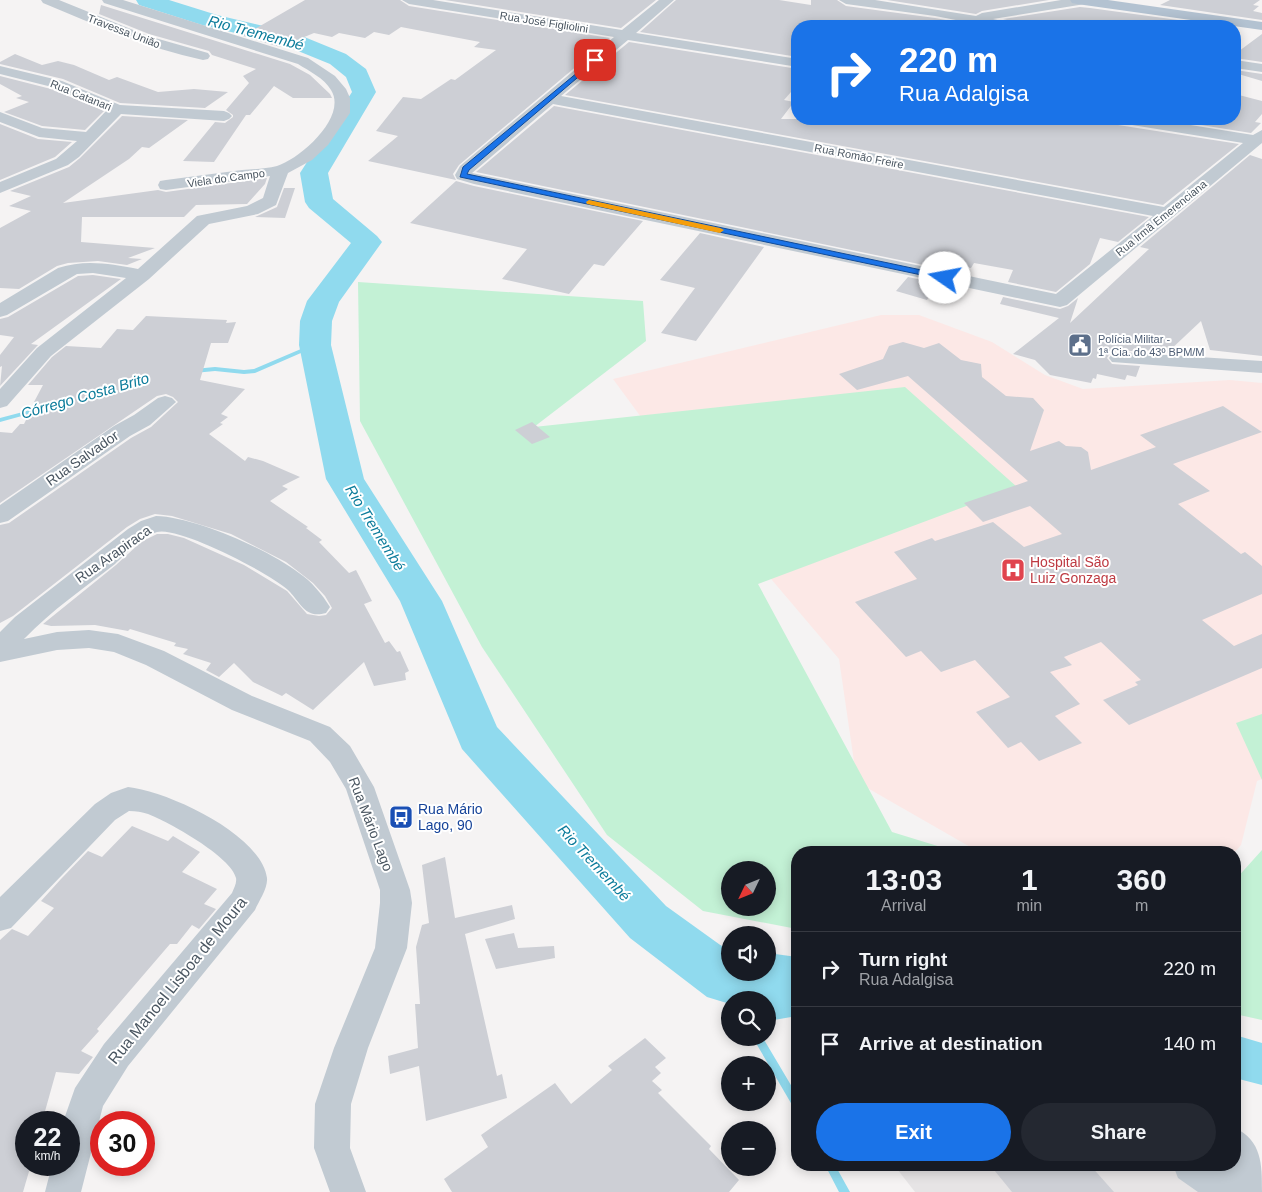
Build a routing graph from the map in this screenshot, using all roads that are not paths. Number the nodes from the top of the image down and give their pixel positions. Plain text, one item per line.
1 (48, 0) edge
2 (109, 0) edge
3 (409, 0) edge
4 (667, 0) edge
5 (846, 0) edge
6 (1077, 0) edge
7 (1086, 0) edge
8 (1082, 1) edge
9 (972, 18) junction
10 (980, 20) edge
11 (1219, 20) edge
12 (1241, 23) edge
13 (1262, 26) edge
14 (624, 34) junction
15 (202, 56) dead end
16 (791, 63) edge
17 (1241, 65) edge
18 (1262, 68) edge
19 (0, 70) edge
20 (551, 98) junction
21 (117, 109) junction
22 (224, 116) dead end
23 (0, 117) edge
24 (1168, 125) edge
25 (89, 137) junction
26 (1259, 138) edge
27 (281, 170) junction
28 (0, 172) edge
29 (20, 181) junction
30 (166, 185) dead end
31 (0, 188) edge
32 (1167, 213) junction
33 (142, 275) junction
34 (0, 312) edge
35 (1119, 358) dead end
36 (1262, 367) edge
37 (0, 402) edge
38 (165, 402) dead end
39 (3, 511) edge
40 (317, 607) dead end
41 (0, 649) edge
42 (0, 653) edge
43 (0, 918) edge
44 (1241, 1155) edge
45 (1200, 1171) edge
46 (1262, 1188) edge
47 (62, 1192) edge
48 (348, 1192) edge
49 (1230, 1192) edge

1 - 15 street, Travessa União
2 - 27 street
3 - 14 street, Rua José Figliolini
4 - 14 street
5 - 9 street
6 - 8 main road
7 - 8 street
8 - 9 street
8 - 11 main road
9 - 10 street
12 - 13 main road
14 - 16 street, Rua José Figliolini
14 - 20 street
17 - 18 street
19 - 21 street, Rua Catanari
20 - 32 street, Rua Romão Freire
20 - 32 street, Rua Irmã Emerenciana
21 - 22 street, Rua Catanari
21 - 25 street
23 - 25 street
24 - 26 street
25 - 29 street
26 - 32 street, Rua Irmã Emerenciana
27 - 30 street, Viela do Campo
27 - 33 street, Viela do Campo
28 - 29 street
29 - 31 street
33 - 34 street
33 - 37 street
35 - 36 street
38 - 39 street, Rua Salvador
40 - 41 street, Rua Arapiraca
42 - 48 street, Rua Mário Lago
43 - 47 street, Rua Manoel Lisboa de Moura
44 - 46 street
45 - 49 street

